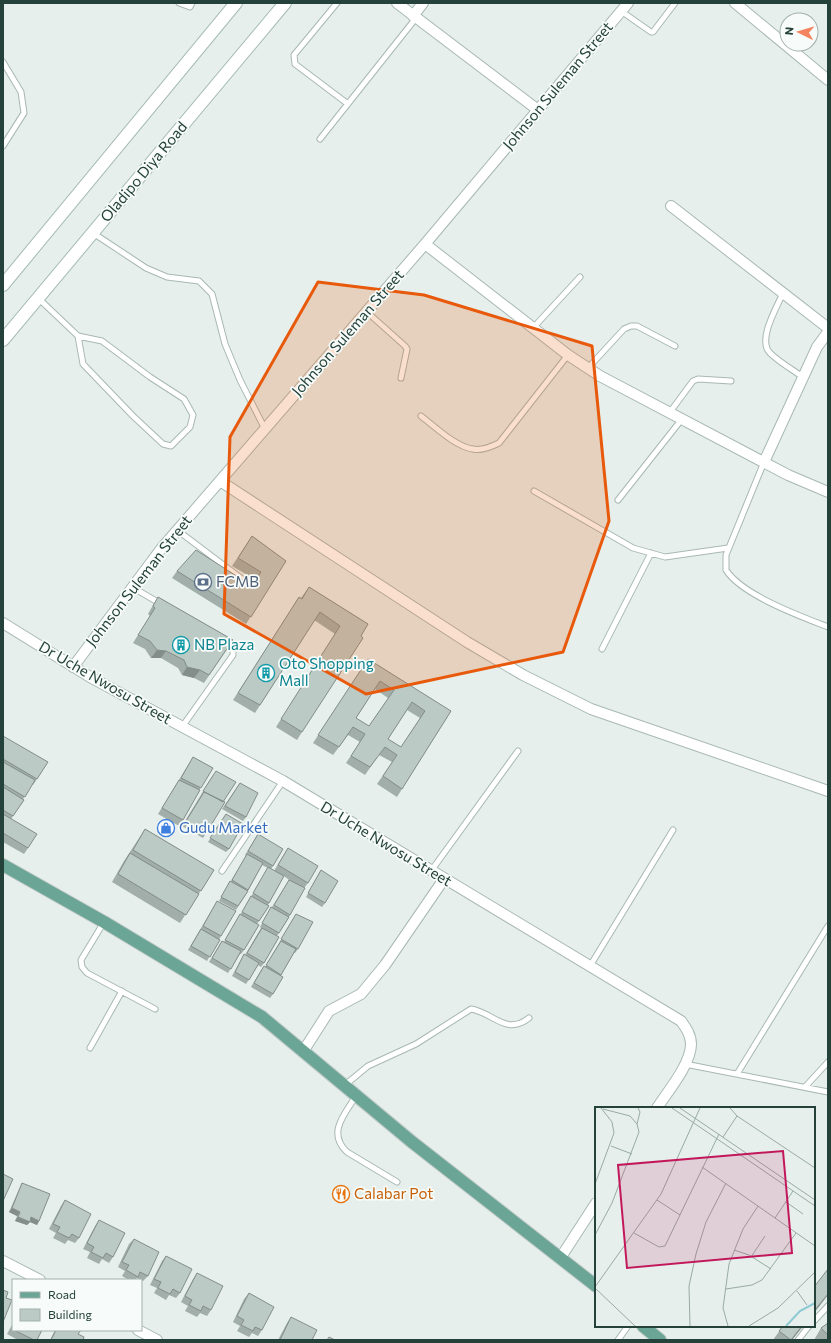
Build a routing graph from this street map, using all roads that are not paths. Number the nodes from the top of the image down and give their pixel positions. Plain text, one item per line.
1 (179, 3) edge
2 (192, 3) edge
3 (236, 3) edge
4 (285, 3) edge
5 (337, 3) edge
6 (396, 3) edge
7 (423, 3) edge
8 (628, 3) edge
9 (675, 3) edge
10 (735, 3) edge
11 (620, 11) junction
12 (415, 17) junction
13 (3, 62) edge
14 (828, 80) edge
15 (348, 104) junction
16 (538, 110) junction
17 (320, 139) dead end
18 (3, 146) edge
19 (671, 206) dead end
20 (93, 233) junction
21 (425, 244) junction
22 (580, 277) dead end
23 (3, 285) edge
24 (783, 293) junction
25 (38, 298) junction
26 (366, 312) junction
27 (533, 328) junction
28 (828, 328) edge
29 (828, 332) edge
30 (78, 336) junction
31 (3, 340) edge
32 (675, 346) dead end
33 (568, 355) junction
34 (588, 368) junction
35 (803, 377) junction
36 (401, 378) dead end
37 (731, 382) dead end
38 (670, 412) junction
39 (421, 416) dead end
40 (682, 419) junction
41 (265, 429) junction
42 (764, 462) junction
43 (220, 481) junction
44 (534, 491) dead end
45 (828, 492) edge
46 (618, 500) dead end
47 (177, 530) junction
48 (728, 548) junction
49 (651, 553) junction
50 (246, 582) edge
51 (132, 587) junction
52 (166, 608) edge
53 (3, 624) edge
54 (828, 627) edge
55 (221, 640) edge
56 (602, 649) dead end
57 (73, 667) junction
58 (182, 727) junction
59 (518, 751) dead end
60 (283, 781) junction
61 (828, 791) edge
62 (673, 830) dead end
63 (3, 865) edge
64 (222, 871) dead end
65 (431, 871) junction
66 (444, 879) junction
67 (104, 922) junction
68 (828, 926) edge
69 (590, 966) junction
70 (122, 991) junction
71 (155, 1009) dead end
72 (529, 1018) dead end
73 (90, 1048) dead end
74 (304, 1050) junction
75 (828, 1062) edge
76 (685, 1064) junction
77 (737, 1074) junction
78 (345, 1085) junction
79 (805, 1087) junction
80 (828, 1092) edge
81 (357, 1095) junction
82 (658, 1107) edge
83 (397, 1182) dead end
84 (595, 1205) edge
85 (561, 1258) junction
86 (3, 1262) edge
87 (38, 1279) edge
88 (595, 1285) edge
89 (828, 1306) edge
90 (815, 1320) edge
91 (627, 1327) edge
92 (645, 1327) edge
93 (808, 1327) edge
94 (140, 1331) edge
95 (157, 1340) edge
96 (618, 1340) edge
97 (660, 1340) edge
98 (798, 1340) edge

1 - 2 lane
3 - 23 main road
4 - 20 main road, Oladipo Diya Road
5 - 15 lane
6 - 12 street
7 - 12 street
8 - 11 street, Johnson Suleman Street
9 - 11 lane
10 - 14 street
11 - 16 street, Johnson Suleman Street
12 - 15 lane
12 - 16 street
13 - 18 lane
15 - 17 lane
16 - 21 street, Johnson Suleman Street
19 - 24 street
20 - 25 main road, Oladipo Diya Road
20 - 41 lane
21 - 26 street, Johnson Suleman Street
21 - 27 street
22 - 27 lane
24 - 28 street
24 - 35 lane
25 - 30 lane
25 - 31 main road, Oladipo Diya Road
26 - 36 lane
26 - 41 street, Johnson Suleman Street
27 - 33 street
29 - 35 street
30 - 30 lane
32 - 34 lane
33 - 34 street
33 - 39 lane
34 - 38 street
35 - 42 street
37 - 38 lane
38 - 40 street
40 - 42 street
40 - 46 lane
41 - 43 street, Johnson Suleman Street
42 - 45 street
42 - 48 lane
43 - 47 street, Johnson Suleman Street
43 - 61 street
44 - 49 lane
47 - 50 lane
47 - 51 street, Johnson Suleman Street
48 - 49 lane
48 - 54 lane
49 - 56 lane
51 - 52 lane
51 - 57 street, Johnson Suleman Street
53 - 57 street, Dr Uche Nwosu Street
55 - 58 lane
57 - 58 street, Dr Uche Nwosu Street
58 - 60 street, Dr Uche Nwosu Street
59 - 65 lane
60 - 64 lane
60 - 65 street, Dr Uche Nwosu Street
62 - 69 lane
63 - 67 main road
65 - 66 street, Dr Uche Nwosu Street
66 - 69 street, Dr Uche Nwosu Street
66 - 74 street
67 - 70 lane
67 - 74 main road
68 - 77 lane
69 - 76 street, Dr Uche Nwosu Street
70 - 71 lane
70 - 73 lane
72 - 78 lane
74 - 78 main road
75 - 79 lane
76 - 77 lane
76 - 82 street, Dr Uche Nwosu Street
77 - 79 lane
78 - 81 main road
79 - 80 lane
81 - 83 lane
81 - 85 main road
84 - 85 street
85 - 88 main road
86 - 87 street
89 - 90 lane
91 - 96 lane
92 - 97 main road
93 - 98 lane
94 - 95 street

